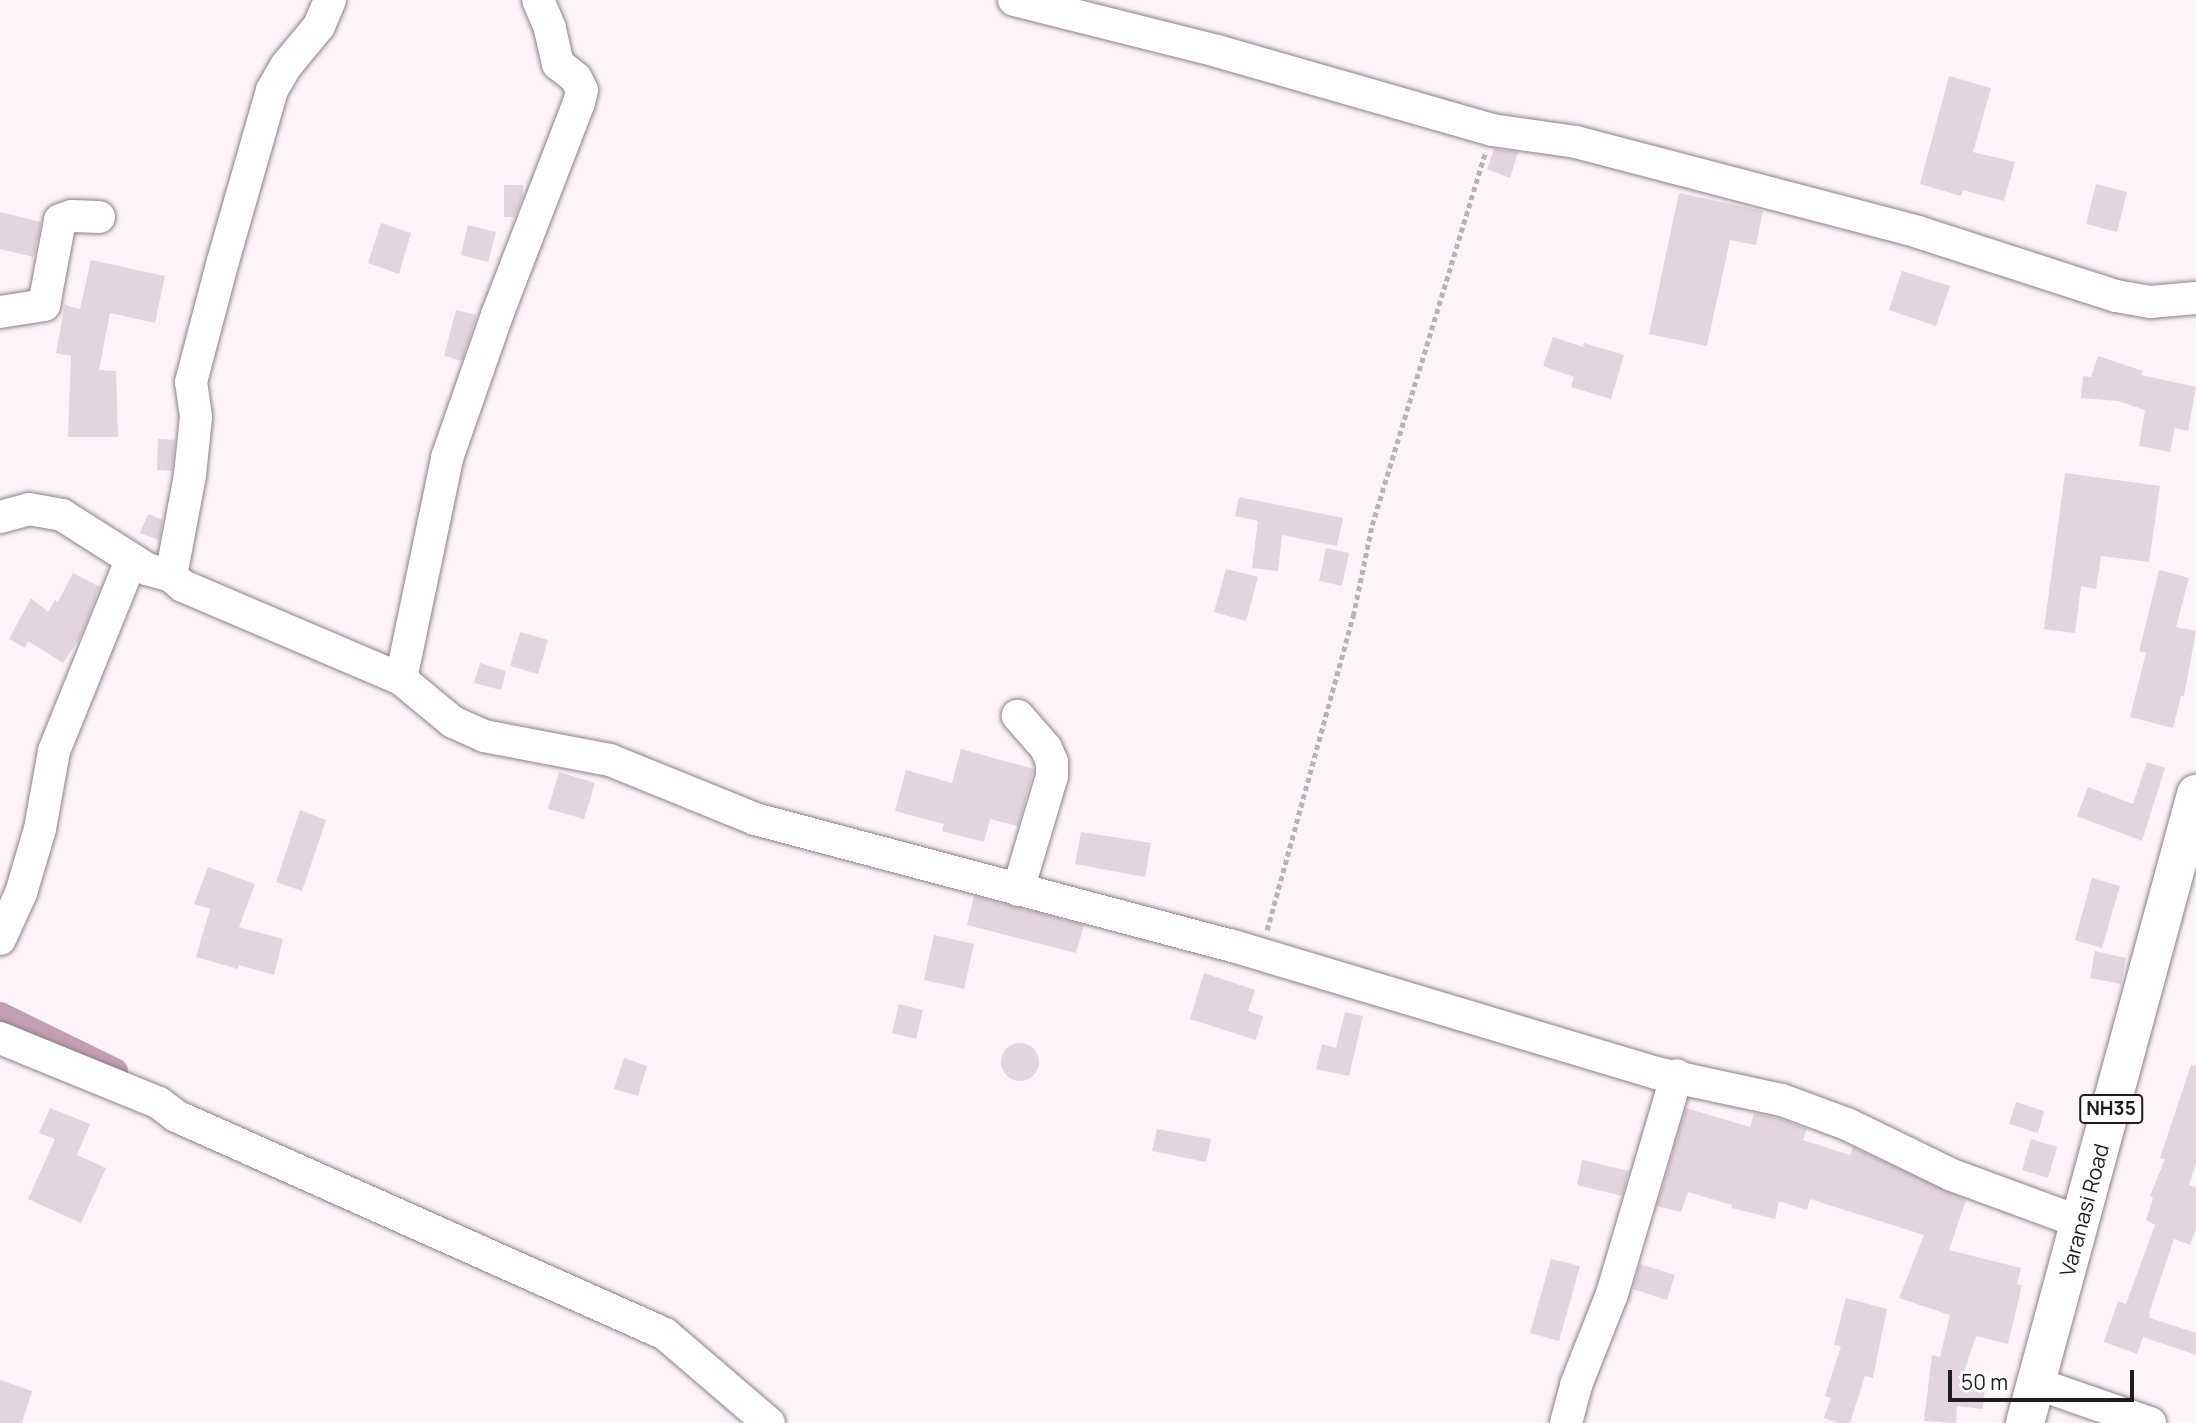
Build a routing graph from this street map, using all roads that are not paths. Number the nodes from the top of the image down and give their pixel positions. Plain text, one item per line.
1 (330, 0) edge
2 (538, 0) edge
3 (1014, 0) edge
4 (99, 217) dead end
5 (2196, 298) edge
6 (0, 312) edge
7 (0, 517) edge
8 (131, 560) junction
9 (171, 576) junction
10 (401, 679) junction
11 (1018, 716) dead end
12 (2196, 794) edge
13 (1018, 890) junction
14 (2182, 891) edge
15 (0, 939) edge
16 (0, 1038) edge
17 (1677, 1075) junction
18 (2080, 1222) junction
19 (2035, 1383) junction
20 (769, 1423) edge
21 (1566, 1423) edge
22 (2025, 1423) edge
23 (2150, 1423) edge

1 - 9 street
2 - 10 street
3 - 5 street
4 - 6 street
7 - 8 street
8 - 9 street
8 - 15 street
9 - 10 street
10 - 13 street
11 - 13 street
12 - 14 highway, Varanasi Road / NH35
13 - 17 street
14 - 18 highway, Varanasi Road / NH35
16 - 20 street
17 - 18 street
17 - 21 street
18 - 19 highway, Varanasi Road / NH35
19 - 22 highway, Varanasi Road / NH35
19 - 23 street

